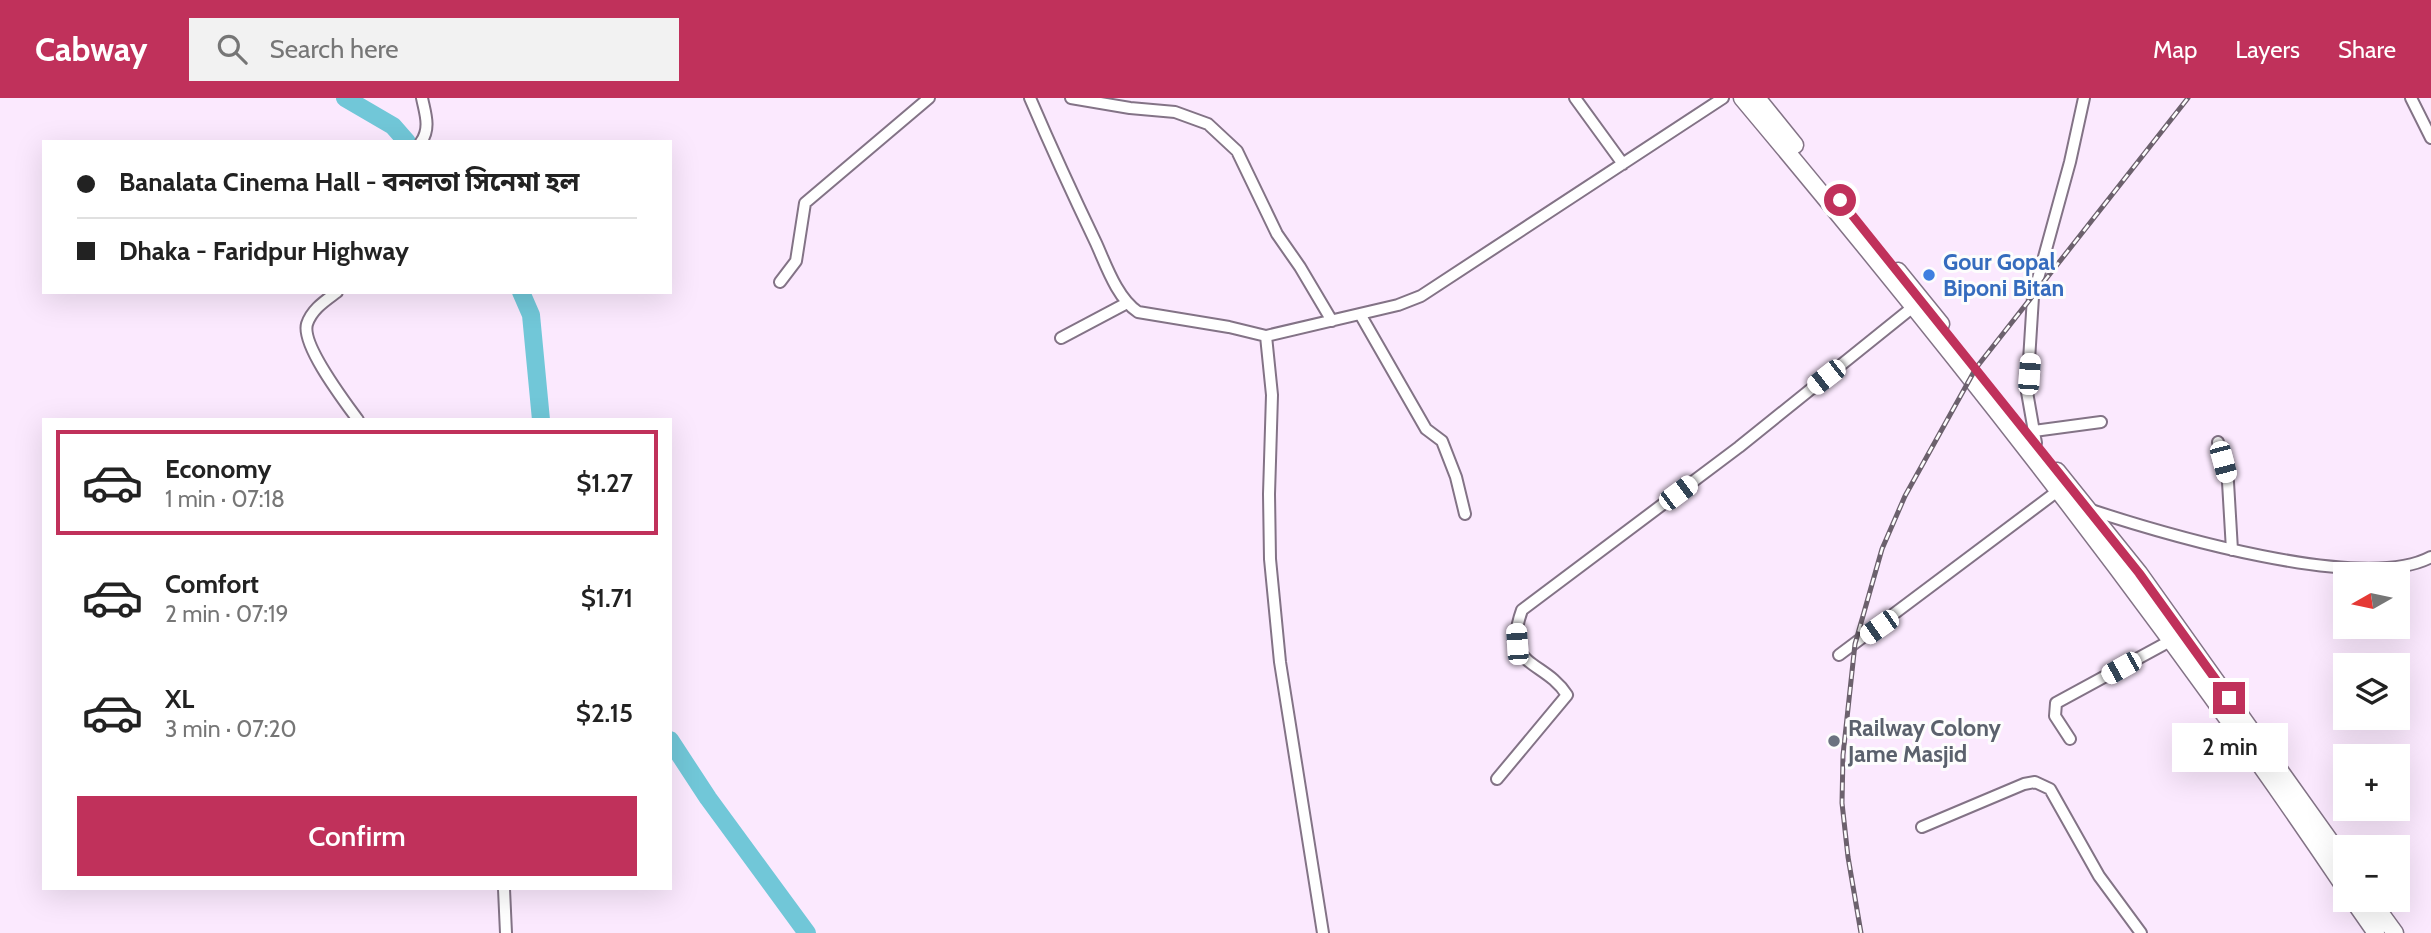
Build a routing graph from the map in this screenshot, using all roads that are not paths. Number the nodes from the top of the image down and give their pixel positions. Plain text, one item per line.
1 (422, 98) edge
2 (929, 98) edge
3 (1030, 98) edge
4 (1071, 98) edge
5 (1575, 98) edge
6 (1723, 98) edge
7 (1742, 98) edge
8 (1757, 98) edge
9 (2084, 98) edge
10 (2410, 98) edge
11 (2428, 125) edge
12 (2431, 138) edge
13 (423, 139) edge
14 (1622, 164) junction
15 (1804, 164) junction
16 (780, 282) dead end
17 (335, 294) edge
18 (1127, 303) junction
19 (1913, 307) junction
20 (1360, 314) junction
21 (1332, 321) junction
22 (1266, 336) junction
23 (1061, 338) dead end
24 (357, 418) edge
25 (2101, 422) dead end
26 (2035, 437) junction
27 (2218, 442) dead end
28 (2059, 490) junction
29 (2083, 512) junction
30 (1465, 514) dead end
31 (2232, 550) junction
32 (2431, 557) edge
33 (2170, 641) junction
34 (1839, 655) dead end
35 (2191, 657) junction
36 (2070, 739) dead end
37 (1497, 779) dead end
38 (1922, 827) dead end
39 (2333, 846) edge
40 (2333, 870) edge
41 (504, 890) edge
42 (2361, 912) edge
43 (2380, 912) edge
44 (506, 933) edge
45 (1323, 933) edge
46 (2141, 933) edge
47 (2375, 933) edge
48 (2395, 933) edge

1 - 13 street
2 - 16 street
3 - 18 street
4 - 21 street
5 - 14 street
6 - 14 street
7 - 15 highway
8 - 15 highway
9 - 26 street
10 - 11 street
11 - 12 street
14 - 20 street
15 - 19 highway
15 - 26 highway
17 - 24 street
18 - 22 street
18 - 23 street
19 - 28 highway
19 - 37 street
20 - 21 street
20 - 30 street
21 - 22 street
22 - 45 street
25 - 26 street
26 - 29 highway
27 - 31 street
28 - 29 highway
28 - 34 street
29 - 31 street
29 - 33 highway
29 - 35 highway
31 - 32 street
33 - 35 highway
33 - 36 street
35 - 39 highway
35 - 40 highway
38 - 46 street
41 - 44 street
42 - 47 highway
43 - 48 highway

